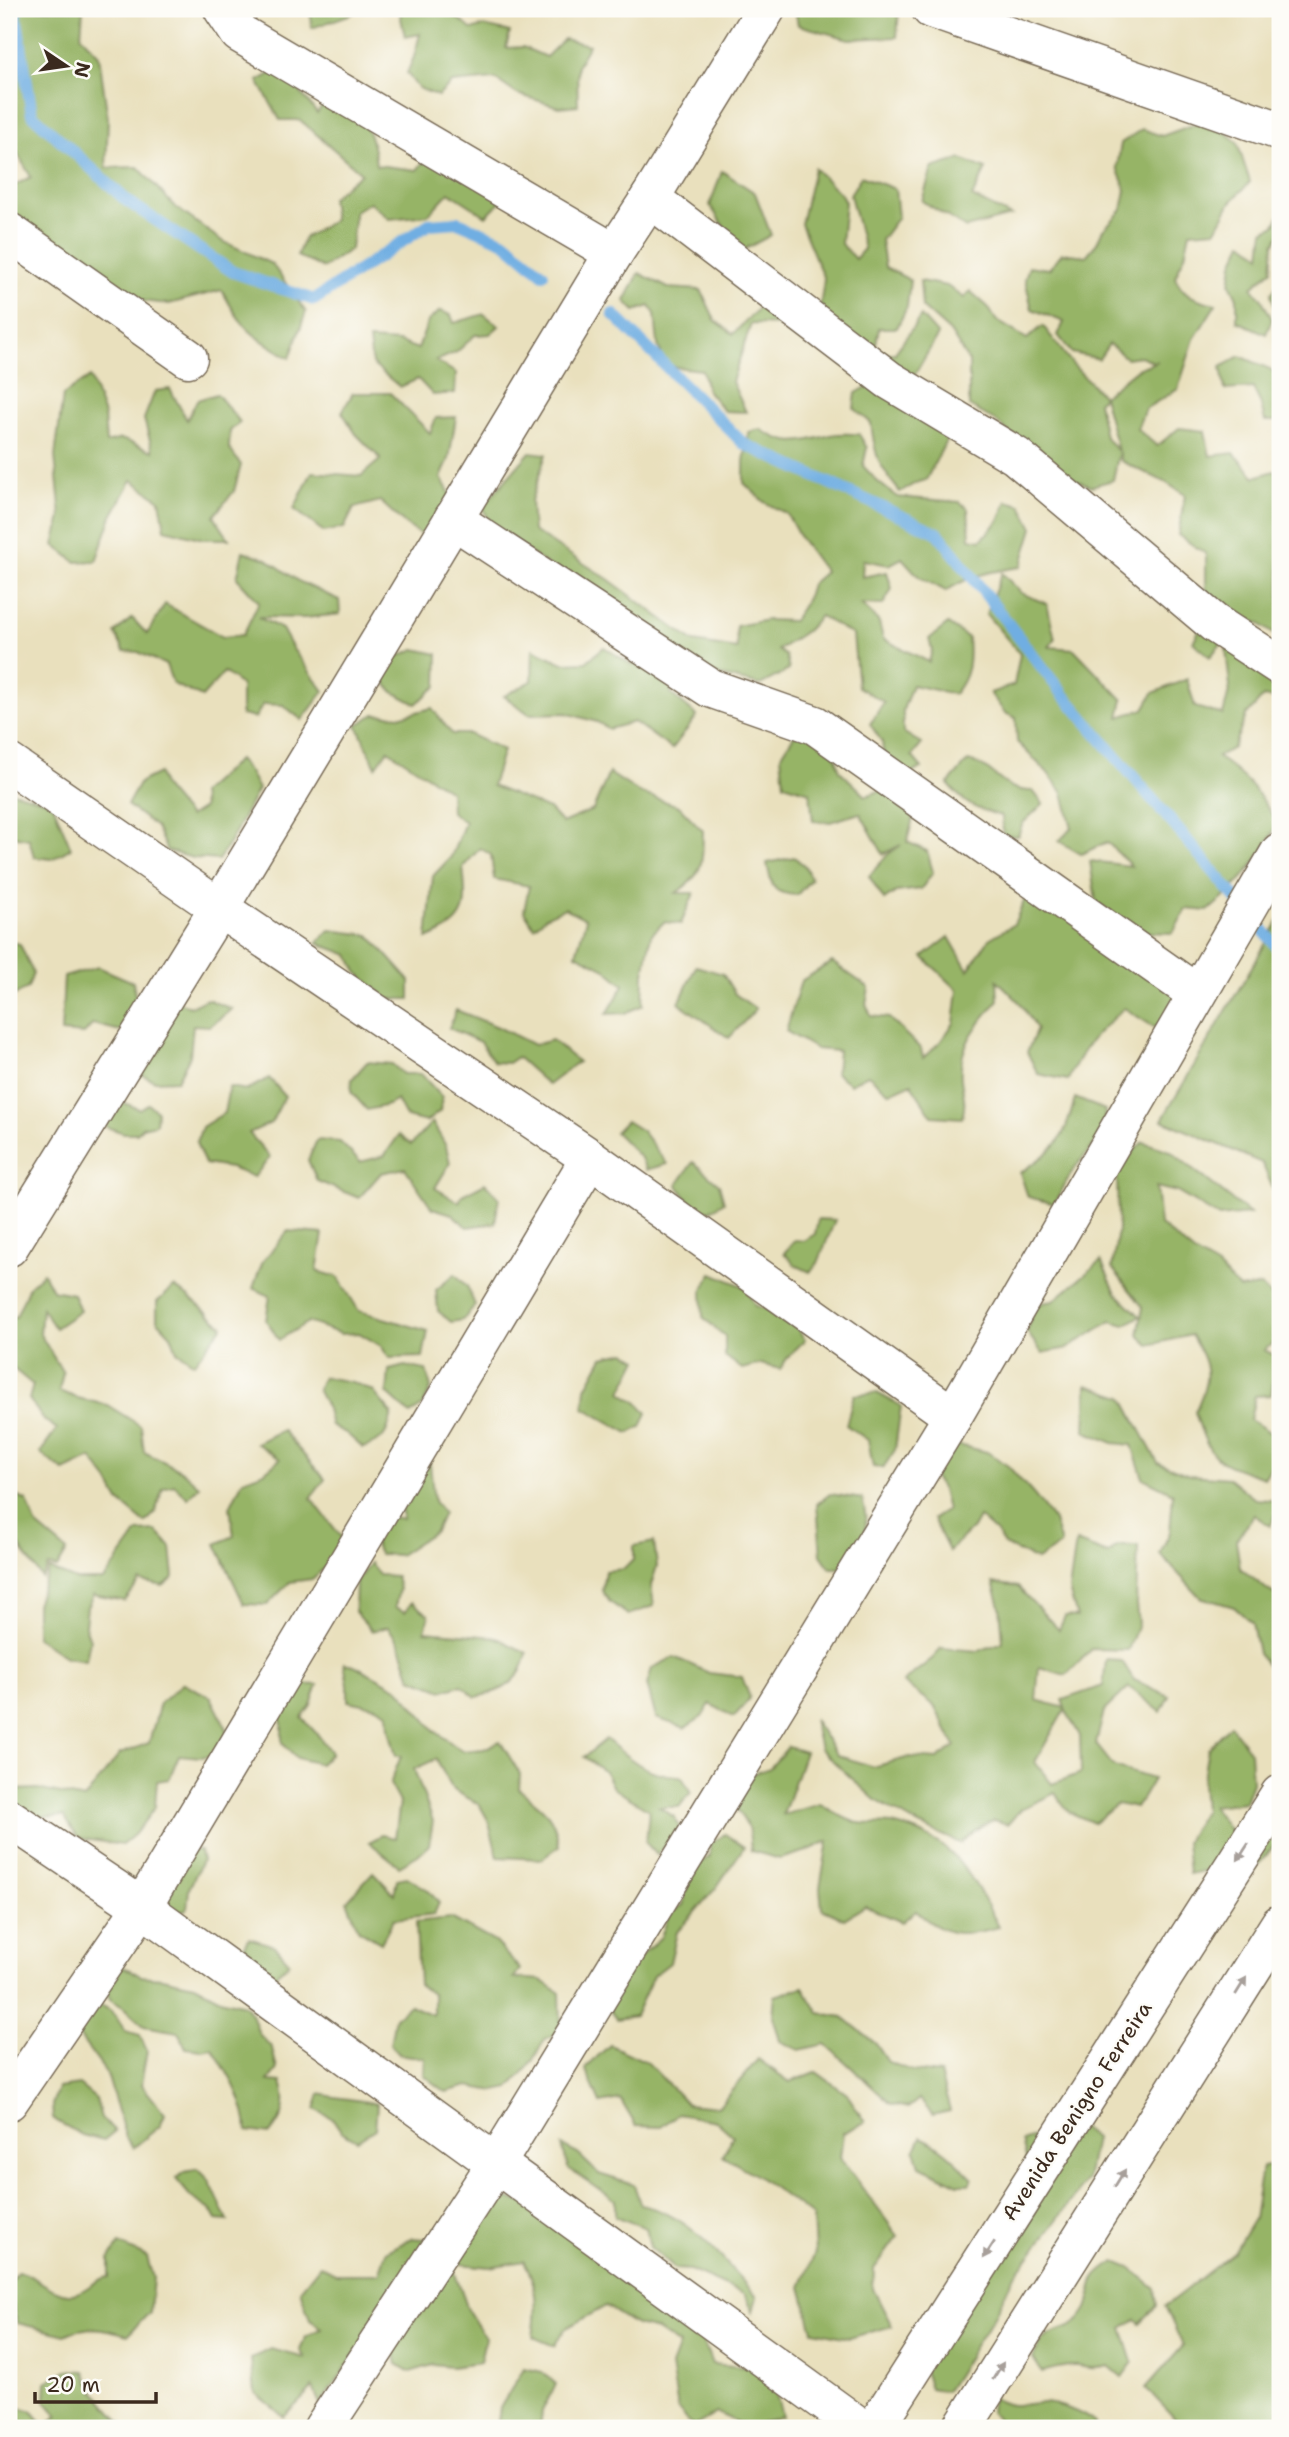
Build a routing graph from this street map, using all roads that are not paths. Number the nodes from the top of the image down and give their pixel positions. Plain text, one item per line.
1 (223, 9) edge
2 (766, 9) edge
3 (931, 9) edge
4 (1280, 131) edge
5 (650, 198) junction
6 (9, 232) edge
7 (614, 253) junction
8 (188, 358) dead end
9 (453, 519) junction
10 (1280, 666) edge
11 (9, 763) edge
12 (1278, 855) edge
13 (219, 908) junction
14 (1197, 994) junction
15 (590, 1158) junction
16 (9, 1247) edge
17 (953, 1416) junction
18 (1280, 1794) edge
19 (9, 1818) edge
20 (142, 1907) junction
21 (1280, 1924) edge
22 (9, 2101) edge
23 (496, 2164) junction
24 (323, 2428) edge
25 (862, 2428) edge
26 (875, 2428) edge
27 (962, 2428) edge

1 - 7 street
2 - 5 street
3 - 4 street
5 - 7 street
5 - 10 street
6 - 8 street
7 - 9 street
9 - 13 street
9 - 14 street
11 - 13 street
12 - 14 street
13 - 15 street
13 - 16 street
14 - 17 street
15 - 17 street
15 - 20 street
17 - 23 street
18 -> 26 street, Avenida Benigno Ferreira
19 - 20 street
20 - 22 street
20 - 23 street
27 -> 21 street
23 - 24 street
23 - 25 street

